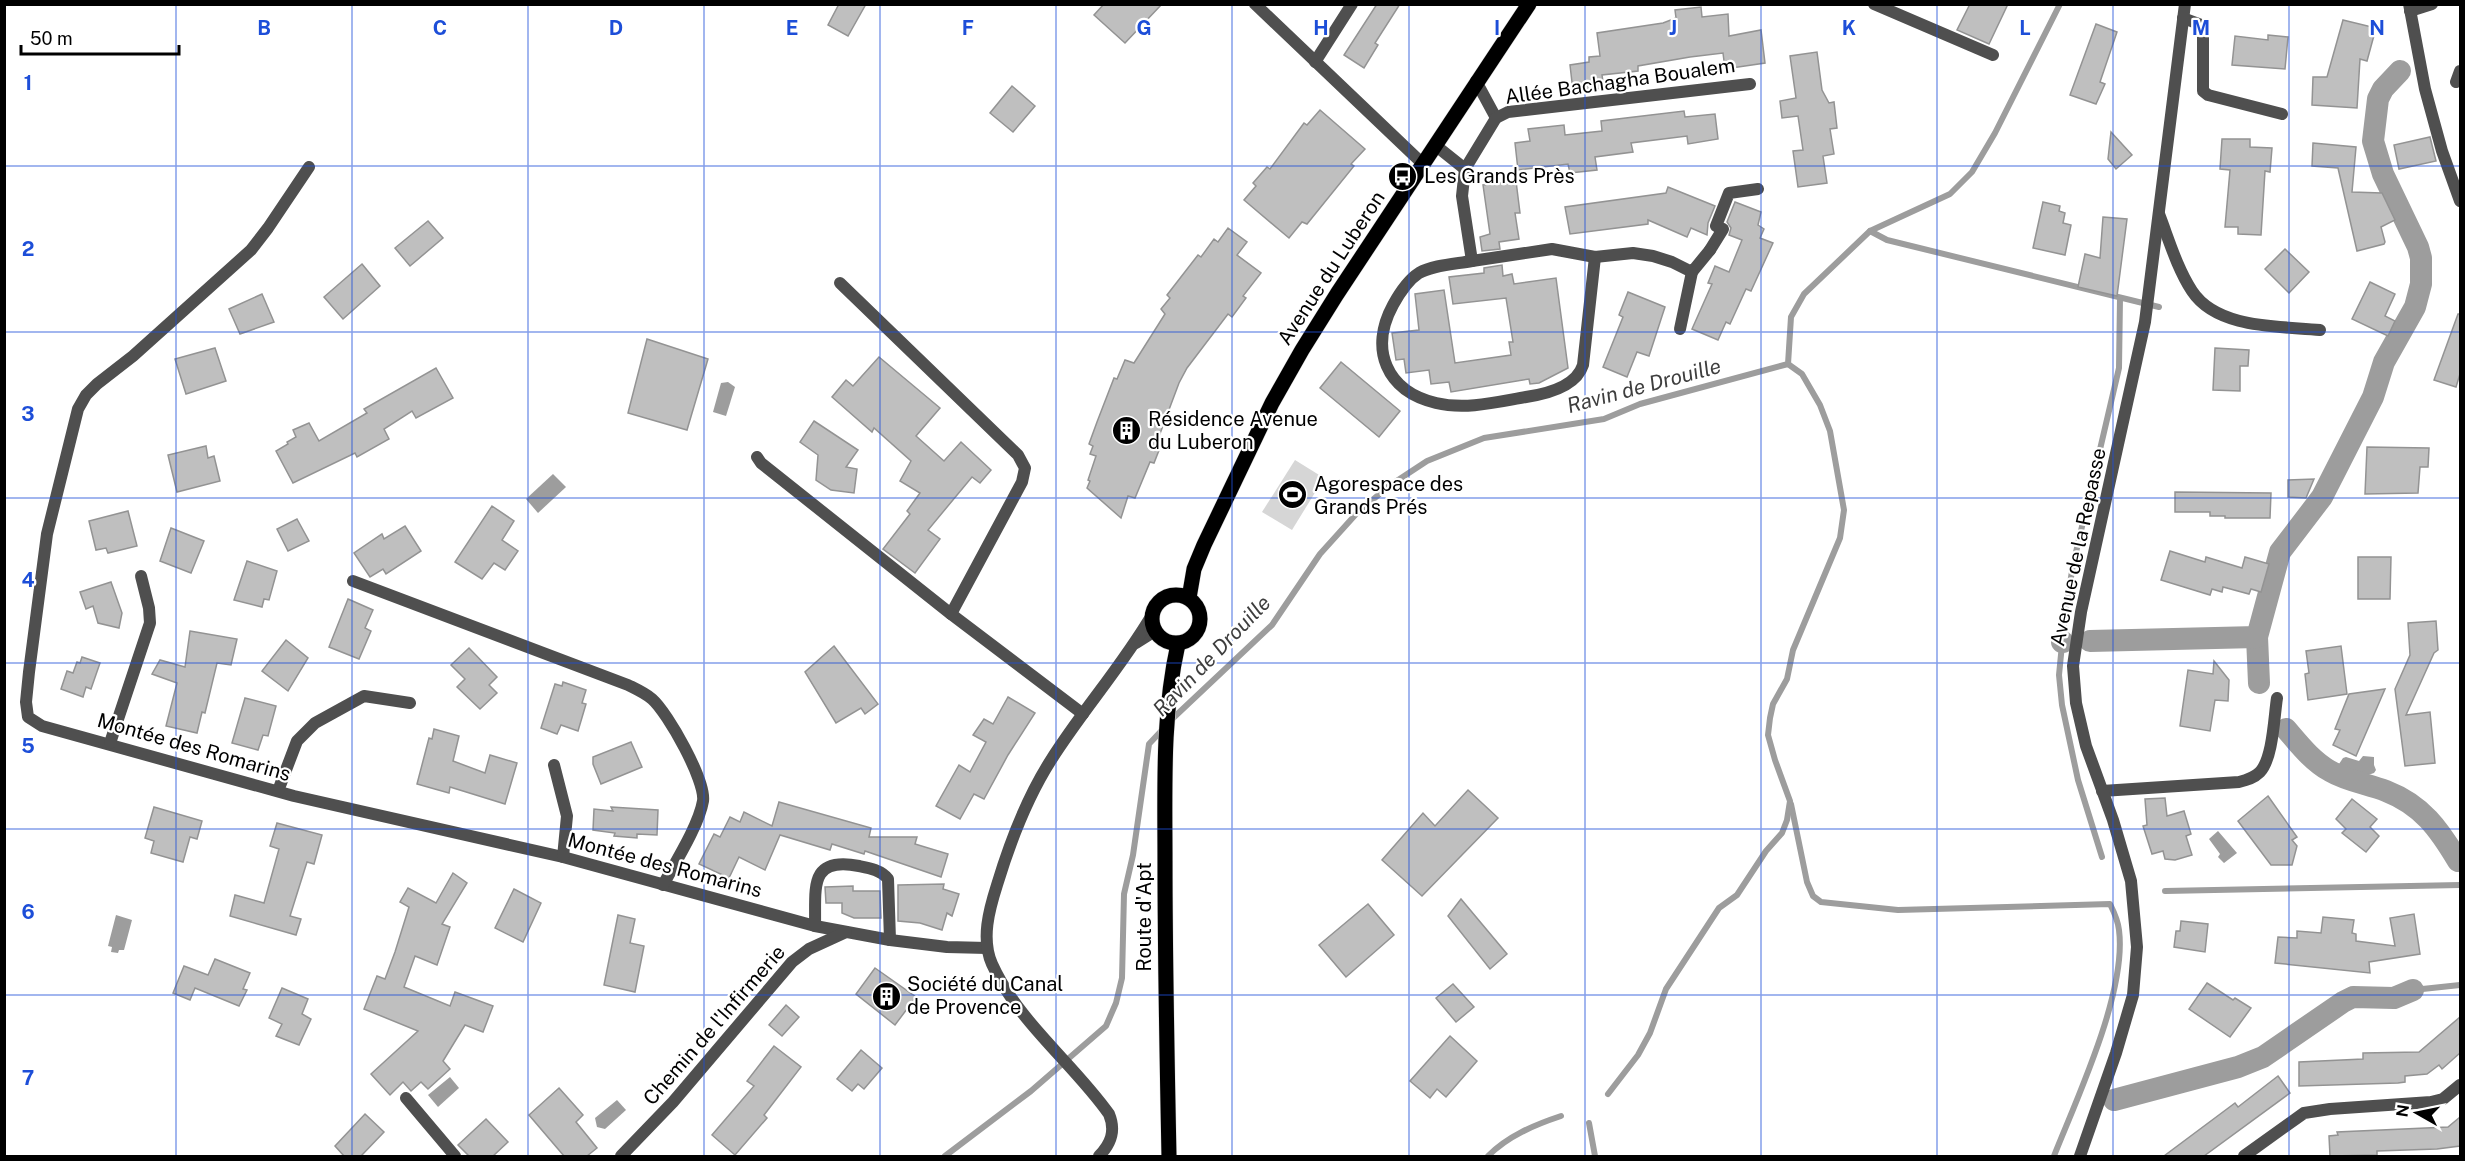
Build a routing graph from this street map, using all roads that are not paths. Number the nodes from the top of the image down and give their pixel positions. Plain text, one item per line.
1 (1255, 4) edge
2 (1352, 4) edge
3 (1529, 4) edge
4 (1874, 4) edge
5 (2185, 4) edge
6 (2432, 4) edge
7 (2410, 8) edge
8 (2183, 18) junction
9 (1993, 55) dead end
10 (1315, 62) junction
11 (1476, 81) junction
12 (1750, 84) dead end
13 (2282, 114) dead end
14 (1496, 118) junction
15 (1435, 145) junction
16 (1423, 164) junction
17 (309, 167) dead end
18 (1465, 169) junction
19 (1758, 189) dead end
20 (2460, 201) edge
21 (2159, 214) junction
22 (1595, 256) junction
23 (1472, 261) junction
24 (1692, 272) junction
25 (840, 283) dead end
26 (1680, 329) dead end
27 (2320, 330) dead end
28 (757, 457) dead end
29 (1194, 570) junction
30 (141, 576) dead end
31 (353, 581) dead end
32 (1174, 594) junction
33 (1189, 598) junction
34 (951, 614) junction
35 (1162, 633) junction
36 (2277, 698) dead end
37 (410, 703) dead end
38 (1083, 714) junction
39 (110, 743) junction
40 (554, 765) dead end
41 (278, 791) junction
42 (2102, 791) junction
43 (563, 857) junction
44 (663, 885) junction
45 (815, 926) junction
46 (846, 932) junction
47 (890, 939) junction
48 (987, 948) junction
49 (2460, 1085) edge
50 (406, 1098) dead end
51 (455, 1156) edge
52 (621, 1156) edge
53 (1099, 1156) edge
54 (1169, 1156) edge
55 (2080, 1156) edge
56 (2244, 1156) edge

1 - 10 street
2 - 10 street
3 - 11 main road, Avenue du Luberon
4 - 9 street
5 - 8 street, Avenue de la Repasse
6 - 7 street
7 - 20 street
8 - 13 street
8 - 21 street, Avenue de la Repasse
10 - 16 street
11 - 14 street, Allée Bachagha Boualem
11 - 15 main road, Avenue du Luberon
12 - 14 street, Allée Bachagha Boualem
14 - 18 street, Allée Bachagha Boualem
15 - 16 main road, Avenue du Luberon
15 - 18 street
16 - 29 main road, Avenue du Luberon
17 - 39 street, Montée des Romarins
18 - 23 street, Allée Bachagha Boualem
19 - 24 street
21 - 27 street
21 - 42 street, Avenue de la Repasse
22 - 23 street
22 - 23 street
22 - 24 street
24 - 26 street
25 - 34 street
28 - 34 street
29 - 32 main road, Avenue du Luberon
29 - 33 main road, Avenue du Luberon
30 - 39 street
31 - 44 street
32 - 33 main road
32 - 35 main road
33 - 35 main road
34 - 38 street
35 - 38 street
35 - 54 main road, Route d'Apt
36 - 42 street
37 - 41 street
38 - 48 street
39 - 41 street, Montée des Romarins
40 - 43 street
41 - 43 street, Montée des Romarins
42 - 55 street, Avenue de la Repasse
43 - 44 street, Montée des Romarins
44 - 45 street, Montée des Romarins
45 - 46 street, Montée des Romarins
45 - 47 street
46 - 47 street, Montée des Romarins
46 - 52 street, Chemin de l'Infirmerie
47 - 48 street, Montée des Romarins
48 - 53 street
49 - 56 street
50 - 51 street

